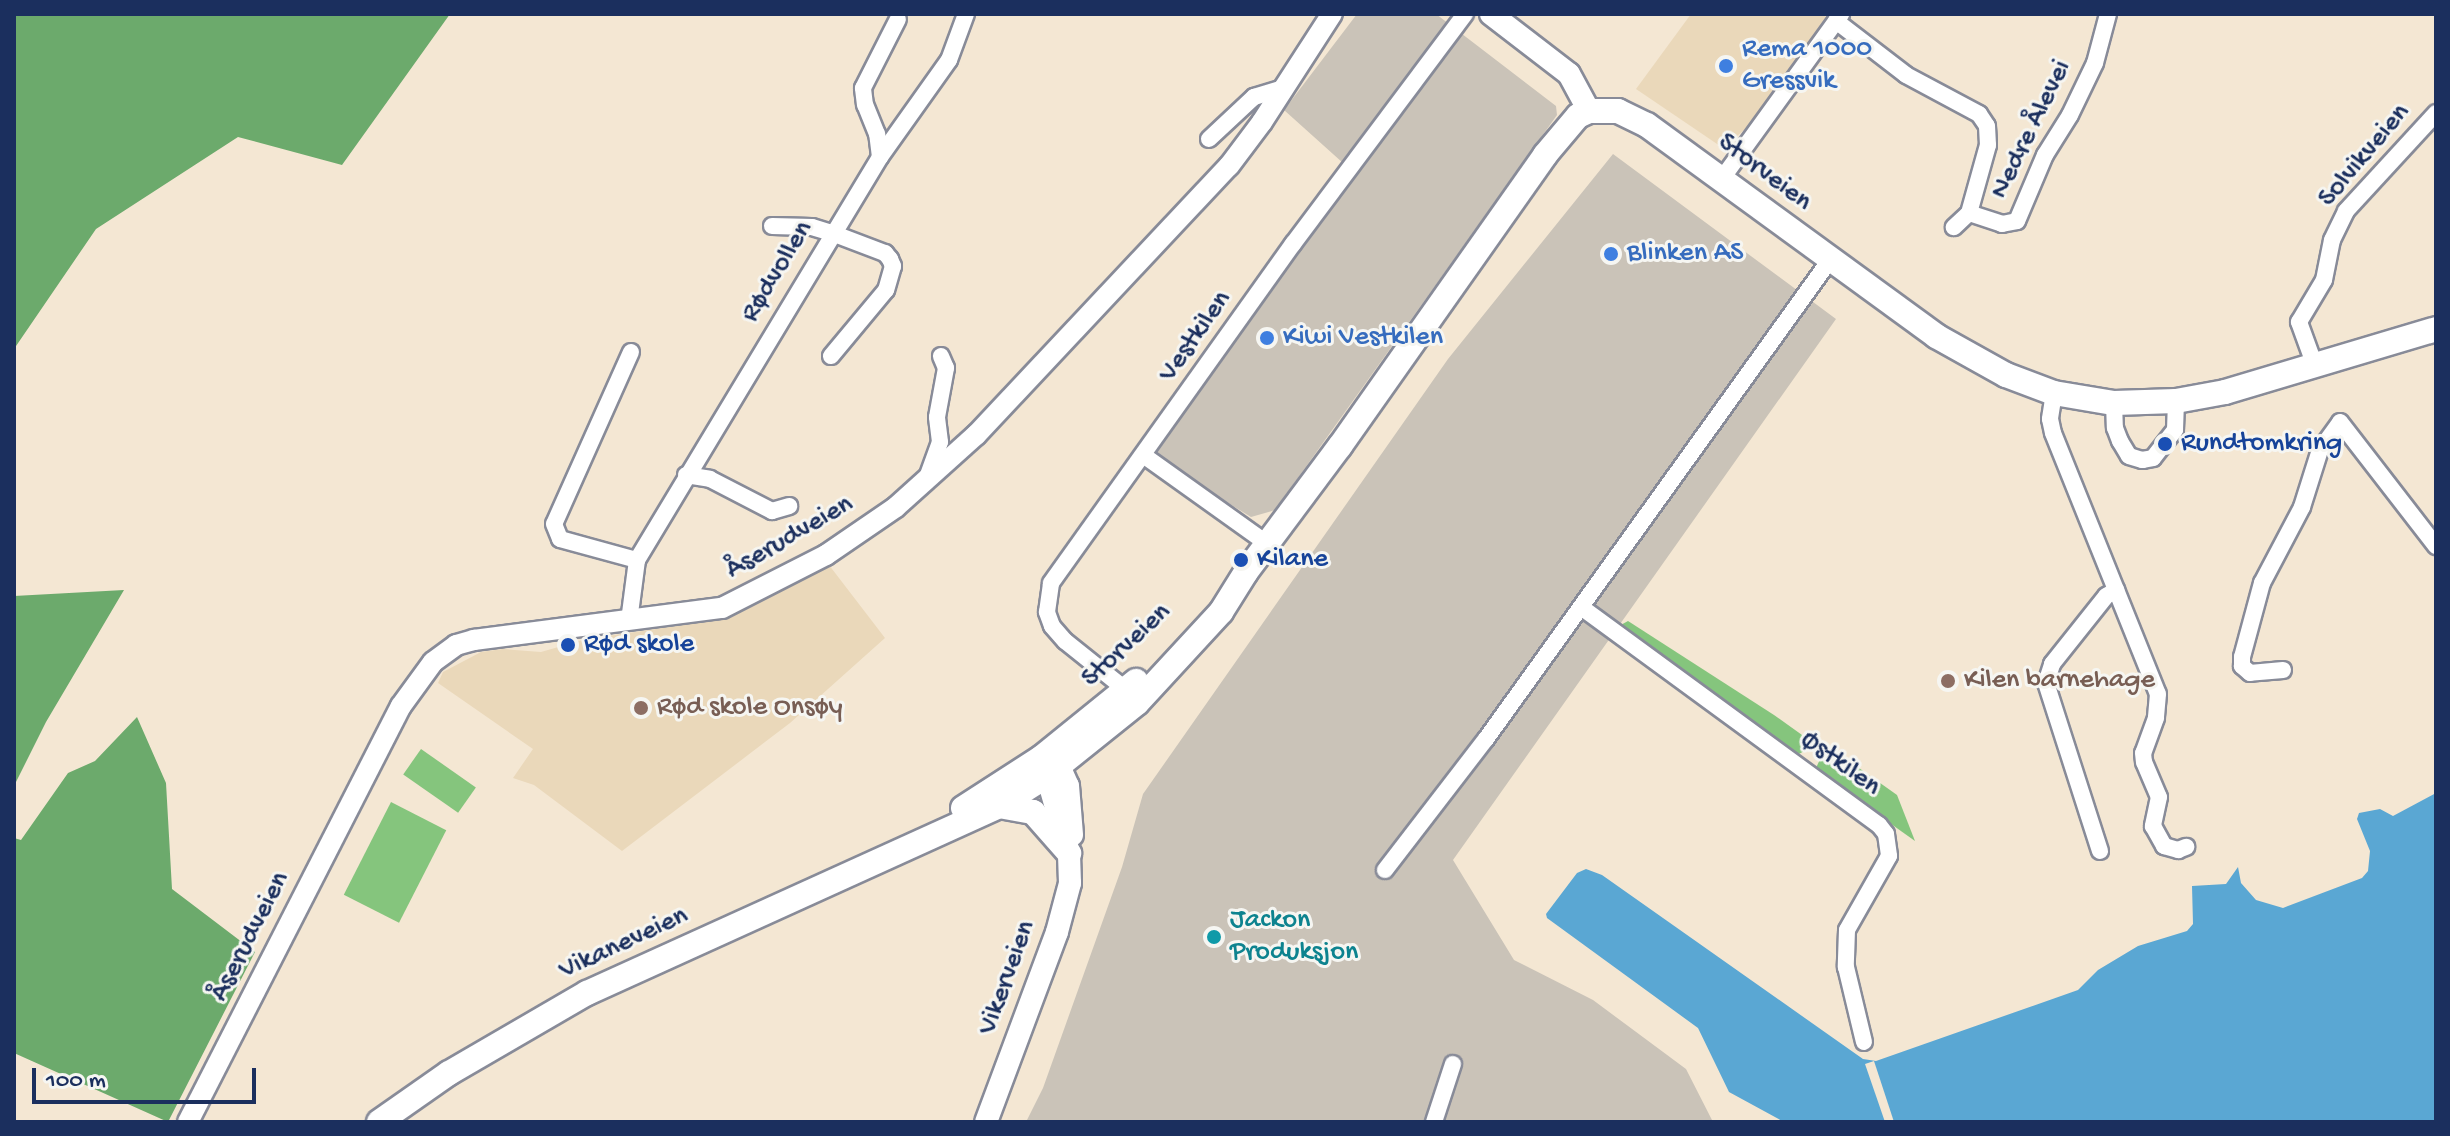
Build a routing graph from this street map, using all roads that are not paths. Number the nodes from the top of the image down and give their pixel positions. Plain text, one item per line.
1 (966, 14) edge
2 (1332, 14) edge
3 (1465, 14) edge
4 (1491, 14) edge
5 (2108, 14) edge
6 (1838, 18) edge
7 (898, 19) dead end
8 (1284, 88) junction
9 (1589, 111) junction
10 (2436, 113) edge
11 (1209, 139) dead end
12 (880, 157) junction
13 (1721, 180) junction
14 (1969, 213) junction
15 (772, 226) dead end
16 (1954, 227) dead end
17 (832, 233) junction
18 (1830, 260) junction
19 (2436, 329) edge
20 (631, 352) dead end
21 (831, 356) dead end
22 (941, 356) dead end
23 (2315, 366) junction
24 (2054, 393) junction
25 (2176, 401) junction
26 (2114, 403) junction
27 (1143, 455) junction
28 (686, 475) junction
29 (924, 483) junction
30 (789, 506) dead end
31 (1268, 544) junction
32 (2436, 546) edge
33 (637, 560) junction
34 (2116, 590) junction
35 (1581, 607) junction
36 (629, 621) junction
37 (2283, 670) dead end
38 (1120, 685) dead end
39 (1049, 767) junction
40 (999, 806) junction
41 (909, 845) junction
42 (2186, 847) dead end
43 (2100, 851) dead end
44 (1069, 853) junction
45 (1385, 870) dead end
46 (1864, 1042) dead end
47 (1453, 1064) dead end
48 (188, 1122) edge
49 (379, 1122) edge
50 (986, 1122) edge
51 (1434, 1122) edge

1 - 12 street, Rødvollen
2 - 8 street, Åserudveien
3 - 27 street, Vestkilen
4 - 9 main road
5 - 14 street, Nedre Ålevei
6 - 13 street
6 - 14 street
7 - 12 street
8 - 11 street
8 - 29 street, Åserudveien
9 - 13 main road, Storveien
9 - 31 main road, Storveien
10 - 23 street, Solvikveien
12 - 17 street, Rødvollen
13 - 18 main road, Storveien
14 - 16 street
15 - 17 street
17 - 21 street
17 - 28 street, Rødvollen
18 - 24 main road, Storveien
18 - 35 street
19 - 23 main road, Storveien
20 - 33 street
22 - 29 street
23 - 25 main road, Storveien
24 - 26 main road, Storveien
24 - 34 street
25 - 26 main road, Storveien
25 - 26 street
27 - 31 street
27 - 38 street, Vestkilen
28 - 30 street
28 - 33 street, Rødvollen
29 - 36 street, Åserudveien
31 - 39 main road, Storveien
32 - 37 street
33 - 36 street, Rødvollen
34 - 42 street
34 - 43 street
35 - 45 street
35 - 46 street, Østkilen
36 - 48 street, Åserudveien
39 - 40 main road, Vikaneveien
39 - 41 main road, Vikaneveien
39 - 44 main road, Vikerveien
40 - 41 main road, Vikaneveien
40 - 44 main road
41 - 49 main road, Vikaneveien
44 - 50 main road, Vikerveien
47 - 51 street

